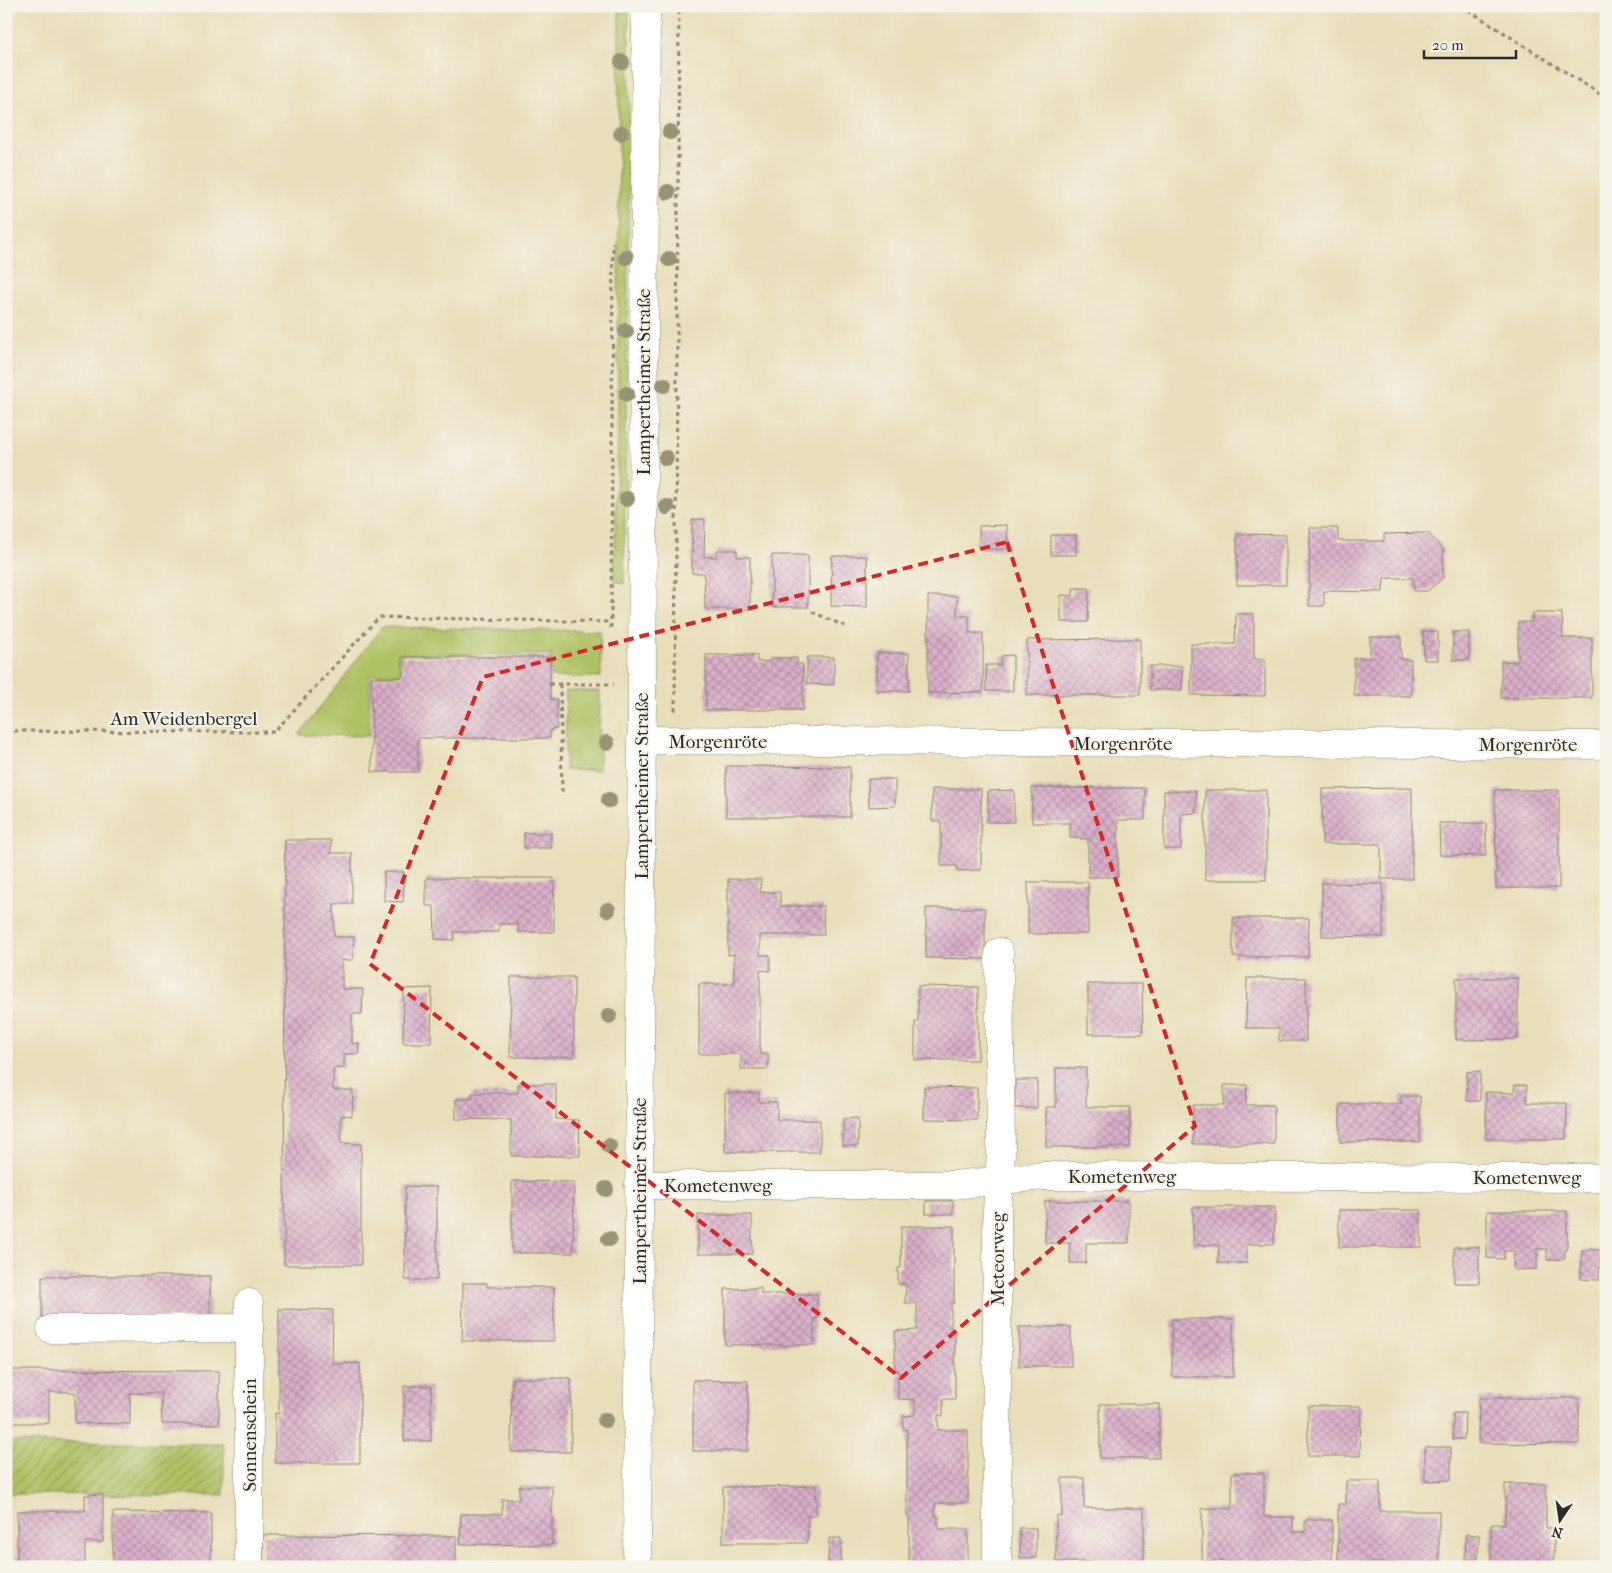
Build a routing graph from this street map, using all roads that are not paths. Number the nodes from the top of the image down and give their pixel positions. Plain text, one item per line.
1 (646, 6) edge
2 (641, 740) junction
3 (1606, 745) edge
4 (999, 952) dead end
5 (1606, 1178) edge
6 (999, 1180) junction
7 (639, 1185) junction
8 (51, 1329) dead end
9 (249, 1567) edge
10 (637, 1567) edge
11 (996, 1567) edge

1 - 2 street, Lampertheimer Straße
2 - 3 street, Morgenröte
2 - 7 street, Lampertheimer Straße
4 - 6 street, Meteorweg
5 - 6 street, Kometenweg
6 - 7 street, Kometenweg
6 - 11 street, Meteorweg
7 - 10 street, Lampertheimer Straße
8 - 9 street, Sonnenschein

